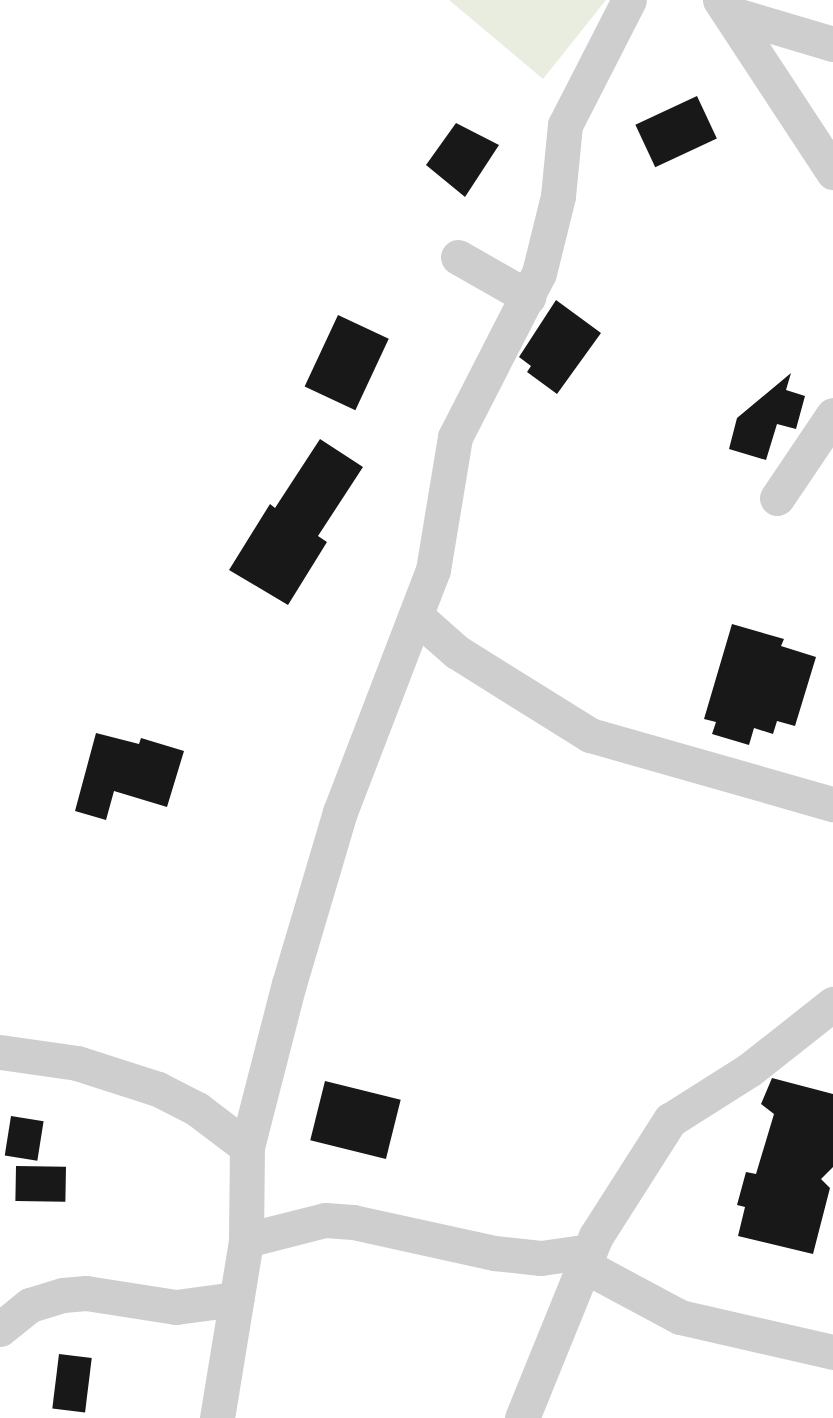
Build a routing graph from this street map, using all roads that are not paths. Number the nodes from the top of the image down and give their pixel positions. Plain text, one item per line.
1 (629, 0) edge
2 (725, 7) edge
3 (833, 44) edge
4 (833, 172) edge
5 (458, 257) dead end
6 (528, 297) junction
7 (833, 415) edge
8 (777, 498) dead end
9 (416, 616) junction
10 (833, 804) edge
11 (833, 1004) edge
12 (0, 1052) edge
13 (247, 1147) junction
14 (246, 1240) junction
15 (586, 1258) junction
16 (236, 1299) junction
17 (0, 1329) edge
18 (833, 1352) edge
19 (217, 1418) edge
20 (522, 1418) edge

1 - 6 street
2 - 3 street
2 - 4 street
5 - 6 street
6 - 9 street
7 - 8 street
9 - 10 street
9 - 13 street
11 - 15 street
12 - 13 street
13 - 14 street
14 - 15 street
14 - 16 street
15 - 18 street
15 - 20 street
16 - 17 street
16 - 19 street

